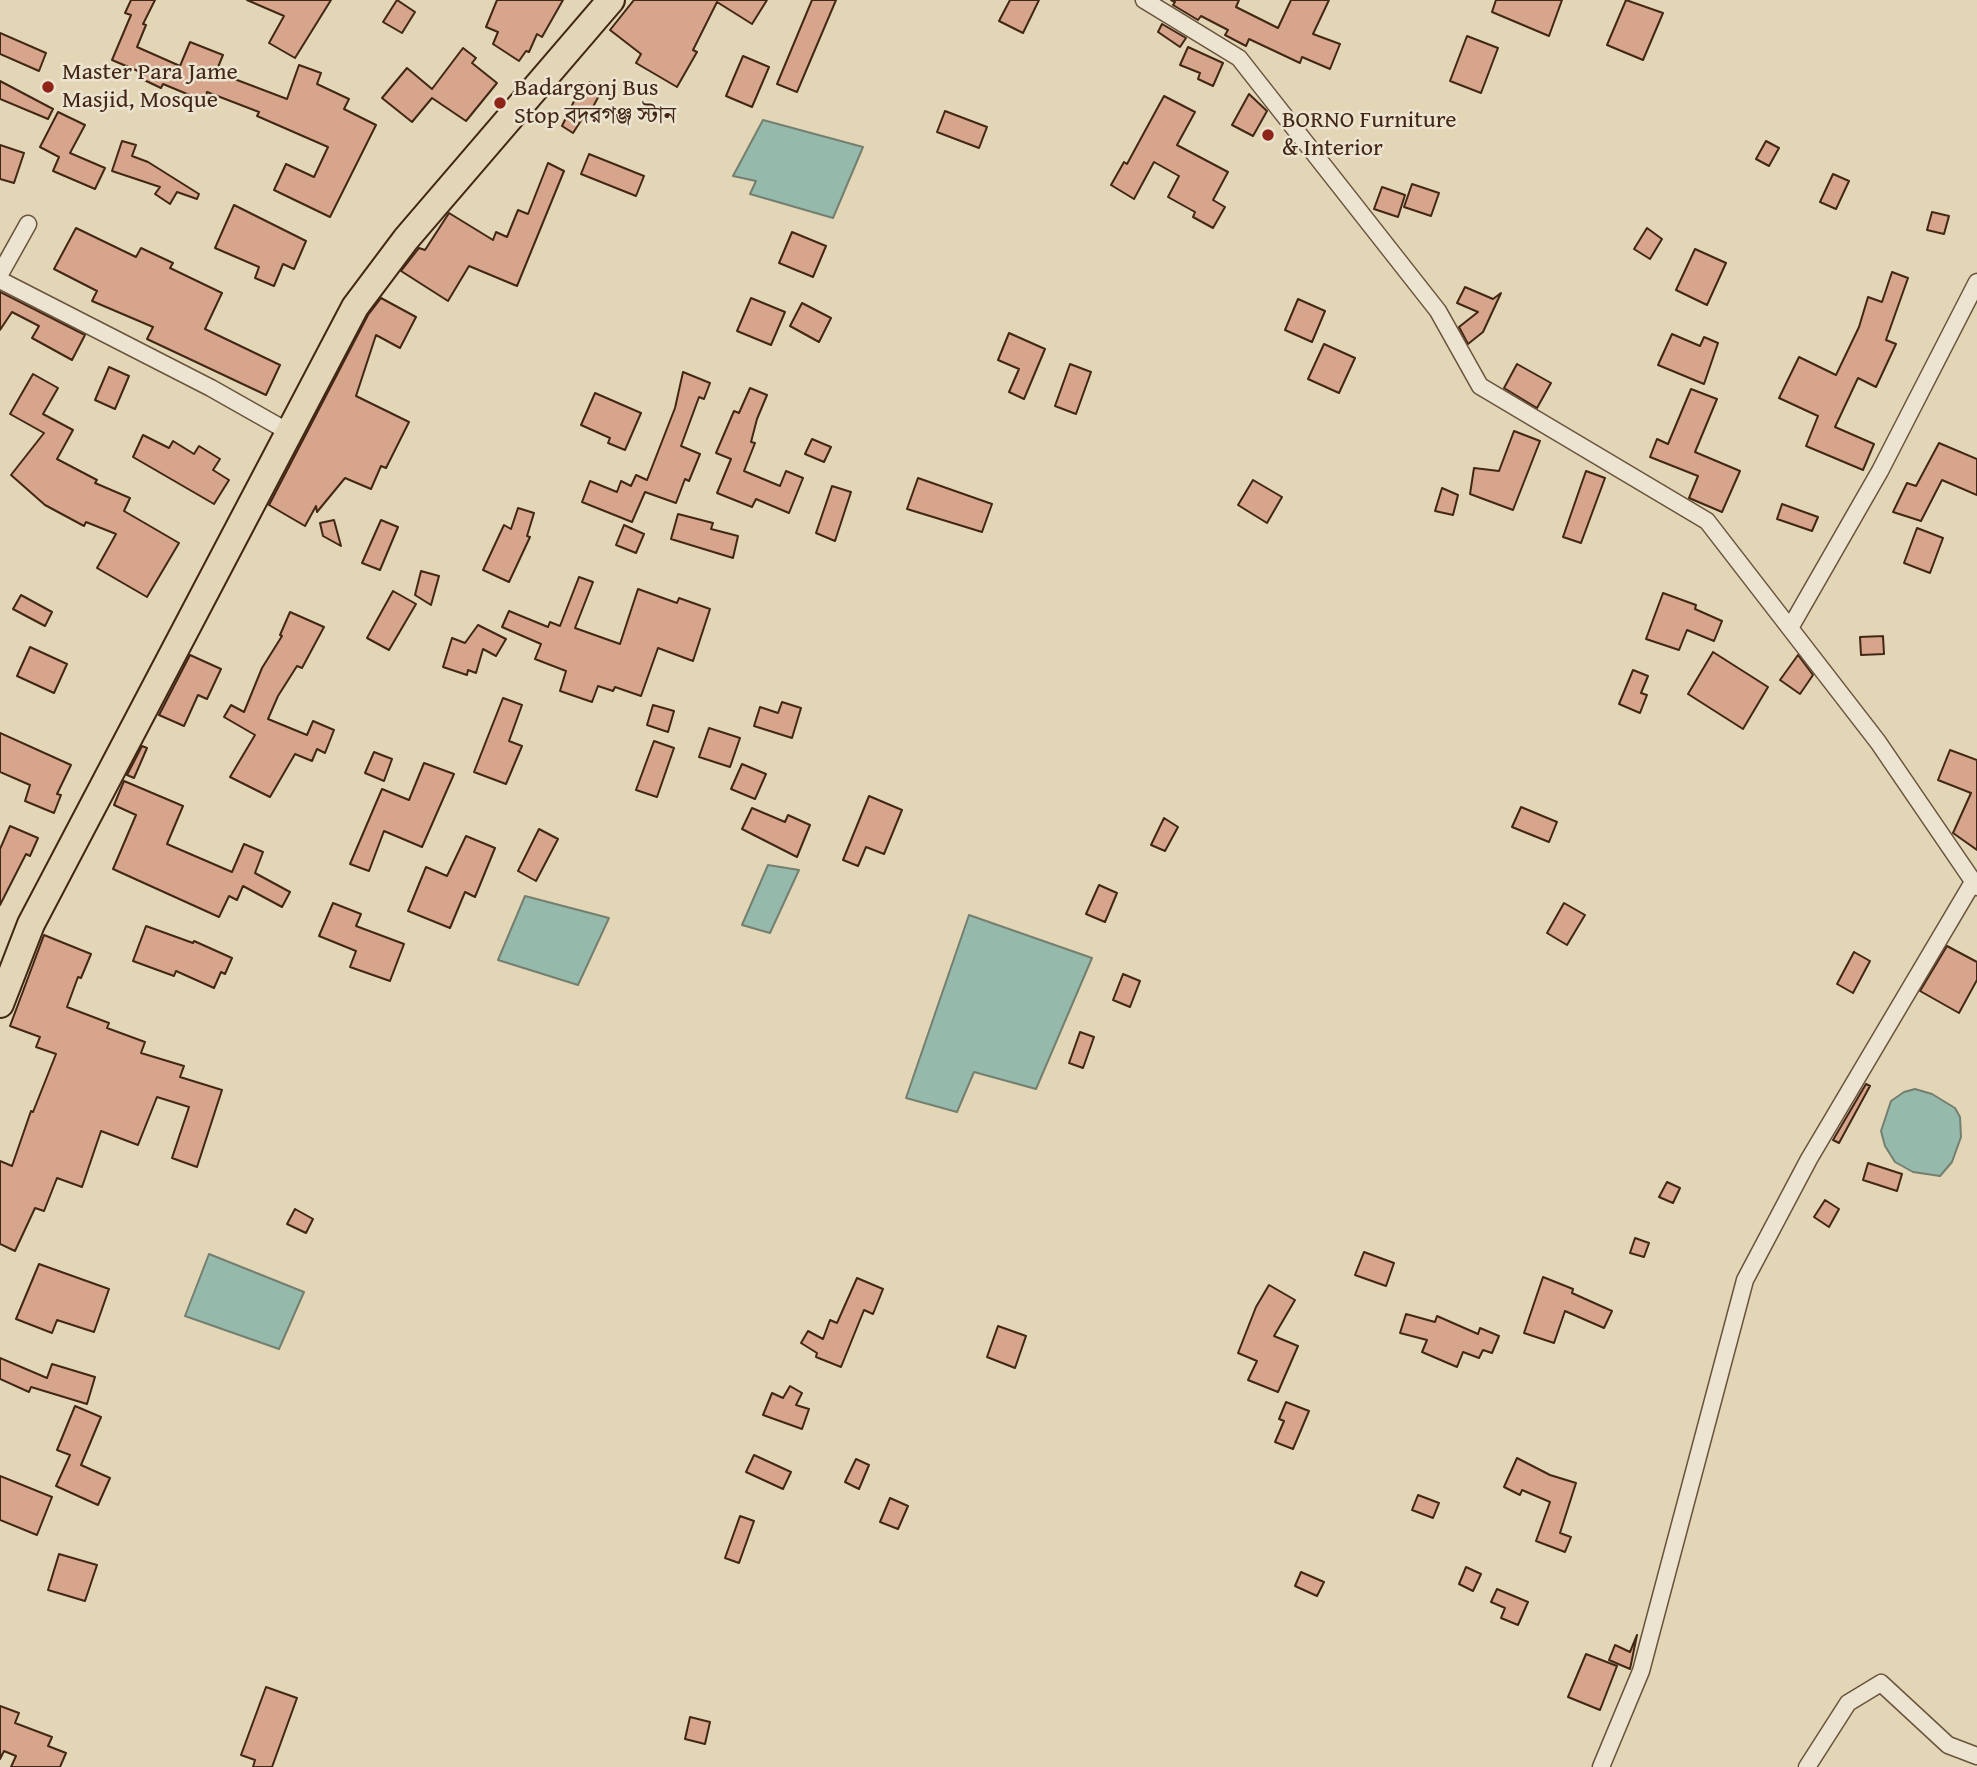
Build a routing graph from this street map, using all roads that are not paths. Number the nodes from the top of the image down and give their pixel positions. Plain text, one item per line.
1 (611, 0) edge
2 (1143, 0) edge
3 (28, 224) dead end
4 (0, 277) edge
5 (1977, 282) edge
6 (287, 431) junction
7 (1790, 628) junction
8 (1975, 884) edge
9 (7, 964) edge
10 (0, 1004) edge
11 (1977, 1756) edge
12 (1601, 1767) edge
13 (1807, 1767) edge

1 - 6 main road
2 - 7 street
3 - 4 street
4 - 6 street
5 - 7 street
6 - 9 main road
7 - 8 street
8 - 12 street
9 - 10 main road
11 - 13 street

